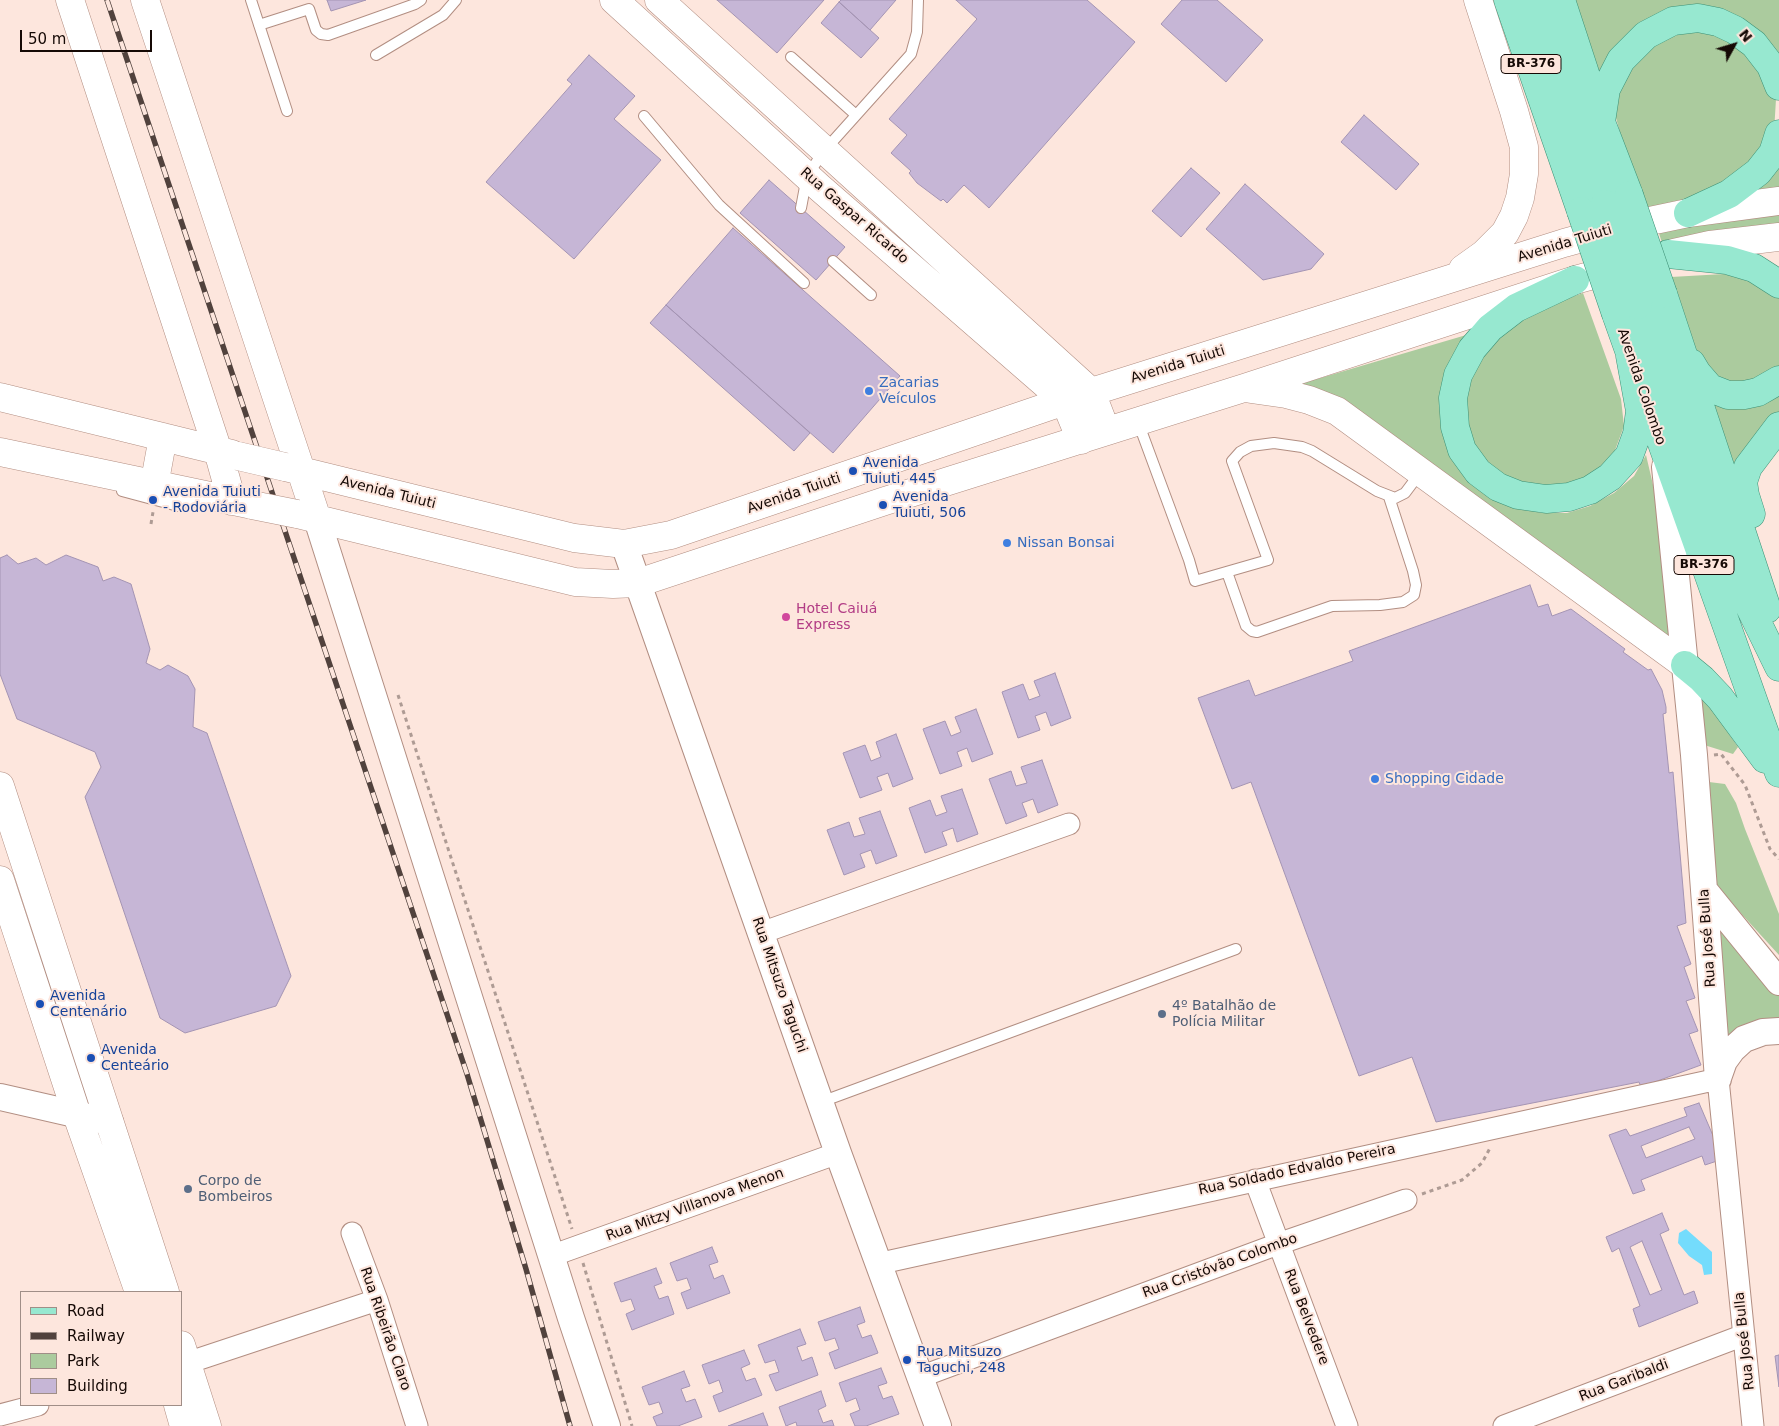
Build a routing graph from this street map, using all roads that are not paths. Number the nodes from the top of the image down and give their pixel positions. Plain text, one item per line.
1 (70, 0) edge
2 (146, 0) edge
3 (251, 0) edge
4 (420, 0) edge
5 (456, 0) edge
6 (614, 0) edge
7 (918, 0) edge
8 (1478, 0) edge
9 (1508, 0) edge
10 (1534, 0) edge
11 (1562, 0) edge
12 (307, 5) edge
13 (657, 10) edge
14 (259, 25) junction
15 (376, 56) dead end
16 (791, 57) dead end
17 (1779, 86) edge
18 (287, 111) dead end
19 (856, 115) junction
20 (644, 116) dead end
21 (1601, 122) junction
22 (1779, 134) edge
23 (824, 151) junction
24 (807, 176) junction
25 (1779, 201) edge
26 (1605, 203) junction
27 (800, 208) dead end
28 (1688, 212) junction
29 (1779, 237) edge
30 (1668, 254) junction
31 (833, 261) dead end
32 (1448, 280) junction
33 (1576, 280) junction
34 (804, 283) dead end
35 (1779, 284) edge
36 (870, 295) dead end
37 (1627, 310) junction
38 (1679, 341) junction
39 (1030, 353) junction
40 (1630, 356) junction
41 (1779, 380) edge
42 (1244, 388) junction
43 (1091, 392) junction
44 (0, 398) edge
45 (1065, 401) junction
46 (1138, 422) junction
47 (1779, 426) edge
48 (1106, 431) junction
49 (163, 437) junction
50 (1081, 440) junction
51 (1663, 450) junction
52 (0, 452) edge
53 (228, 453) junction
54 (0, 461) edge
55 (293, 470) junction
56 (1421, 472) junction
57 (55, 474) dead end
58 (154, 486) junction
59 (110, 488) dead end
60 (198, 494) junction
61 (1389, 497) junction
62 (242, 503) junction
63 (459, 510) junction
64 (307, 516) junction
65 (624, 544) junction
66 (457, 552) junction
67 (1228, 572) junction
68 (638, 583) junction
69 (1779, 609) edge
70 (1779, 646) edge
71 (1685, 665) junction
72 (1779, 667) edge
73 (1779, 773) edge
74 (1779, 778) edge
75 (0, 786) edge
76 (5, 820) edge
77 (1069, 824) dead end
78 (0, 880) edge
79 (1705, 891) junction
80 (761, 934) junction
81 (1236, 949) dead end
82 (1779, 982) edge
83 (1779, 1030) edge
84 (1718, 1079) junction
85 (0, 1096) edge
86 (820, 1102) junction
87 (77, 1115) junction
88 (110, 1122) junction
89 (838, 1153) junction
90 (1255, 1180) junction
91 (1406, 1200) road end
92 (352, 1233) dead end
93 (1278, 1244) junction
94 (551, 1256) junction
95 (877, 1264) junction
96 (140, 1291) edge
97 (165, 1291) edge
98 (377, 1300) junction
99 (1744, 1335) junction
100 (183, 1358) edge
101 (920, 1377) junction
102 (34, 1406) edge
103 (178, 1406) edge
104 (0, 1415) edge
105 (184, 1426) edge
106 (207, 1426) edge
107 (417, 1426) edge
108 (607, 1426) edge
109 (938, 1426) edge
110 (1347, 1426) edge
111 (1504, 1426) edge
112 (1753, 1426) edge

1 - 53 main road
2 - 55 main road
3 - 14 lane
4 - 12 lane
5 - 15 lane
6 - 13 main road, Rua Gaspar Ricardo
7 - 19 lane
8 - 32 main road
9 - 26 main road, Avenida Colombo / BR-376
10 - 26 main road, Avenida Colombo / BR-376
11 - 21 main road, Avenida Colombo
12 - 14 lane
13 - 23 main road, Rua Gaspar Ricardo
13 - 24 main road, Rua Gaspar Ricardo
14 - 18 lane
16 - 19 lane
17 - 21 main road
19 - 23 lane
20 - 34 lane
21 - 26 main road, Avenida Colombo
22 - 28 main road
23 - 24 lane
23 - 39 main road, Rua Gaspar Ricardo
24 - 27 lane
24 - 39 main road, Rua Gaspar Ricardo
25 - 28 main road, Avenida Tuiuti
26 - 37 main road, Avenida Colombo / BR-376, bridge
26 - 38 main road, Avenida Colombo, bridge
28 - 32 main road, Avenida Tuiuti
29 - 30 main road
30 - 33 main road
30 - 35 main road
31 - 36 lane
32 - 43 main road, Avenida Tuiuti
33 - 40 main road
33 - 42 main road
37 - 40 main road, Avenida Colombo / BR-376
37 - 72 main road, Avenida Colombo / BR-376
38 - 41 main road
38 - 70 main road, Avenida Colombo
39 - 43 main road, Rua Gaspar Ricardo
39 - 45 main road, Rua Gaspar Ricardo
40 - 51 main road, Avenida Colombo / BR-376
42 - 46 main road
42 - 56 main road
43 - 45 main road, Avenida Tuiuti
43 - 48 main road, Rua Gaspar Ricardo
44 - 49 main road, Avenida Tuiuti
45 - 50 main road, Rua Gaspar Ricardo
45 - 65 main road, Avenida Tuiuti
46 - 48 main road
46 - 67 lane
47 - 69 main road
48 - 50 main road
49 - 53 main road, Avenida Tuiuti
49 - 58 main road
50 - 68 main road
51 - 71 street, Rua José Bulla
51 - 73 main road, Avenida Colombo / BR-376
52 - 58 main road
53 - 55 main road, Avenida Tuiuti, bridge
53 - 62 main road
54 - 57 lane
55 - 63 main road, Avenida Tuiuti
55 - 64 main road
56 - 61 lane
56 - 71 main road
58 - 60 main road
59 - 60 lane
60 - 62 main road
61 - 67 lane
61 - 67 lane
62 - 64 main road, bridge
63 - 65 main road, Avenida Tuiuti
63 - 66 main road
64 - 66 main road
64 - 94 street
65 - 68 street, Rua Mitsuzo Taguchi
66 - 68 main road
68 - 80 street, Rua Mitsuzo Taguchi
71 - 74 main road
71 - 79 street, Rua José Bulla
75 - 76 main road
76 - 88 main road
77 - 80 street
78 - 87 main road
79 - 82 street
79 - 84 street, Rua José Bulla
80 - 86 street, Rua Mitsuzo Taguchi
81 - 86 lane
83 - 84 street
84 - 90 street, Rua Soldado Edvaldo Pereira
84 - 99 street, Rua José Bulla
85 - 87 street
86 - 89 street, Rua Mitsuzo Taguchi
87 - 88 street
87 - 96 main road
88 - 97 main road
89 - 94 street, Rua Mitzy Villanova Menon
89 - 95 street, Rua Mitsuzo Taguchi
90 - 93 street, Rua Belvedere
90 - 95 street, Rua Soldado Edvaldo Pereira
91 - 93 street, Rua Cristóvão Colombo
92 - 98 street, Rua Ribeirão Claro
93 - 101 street, Rua Cristóvão Colombo
93 - 110 street, Rua Belvedere
94 - 108 street
95 - 101 street, Rua Mitsuzo Taguchi
98 - 100 street
98 - 107 street, Rua Ribeirão Claro
99 - 111 street, Rua Garibaldi
99 - 112 street, Rua José Bulla
100 - 106 main road
101 - 109 street, Rua Mitsuzo Taguchi
102 - 104 street
103 - 105 main road

